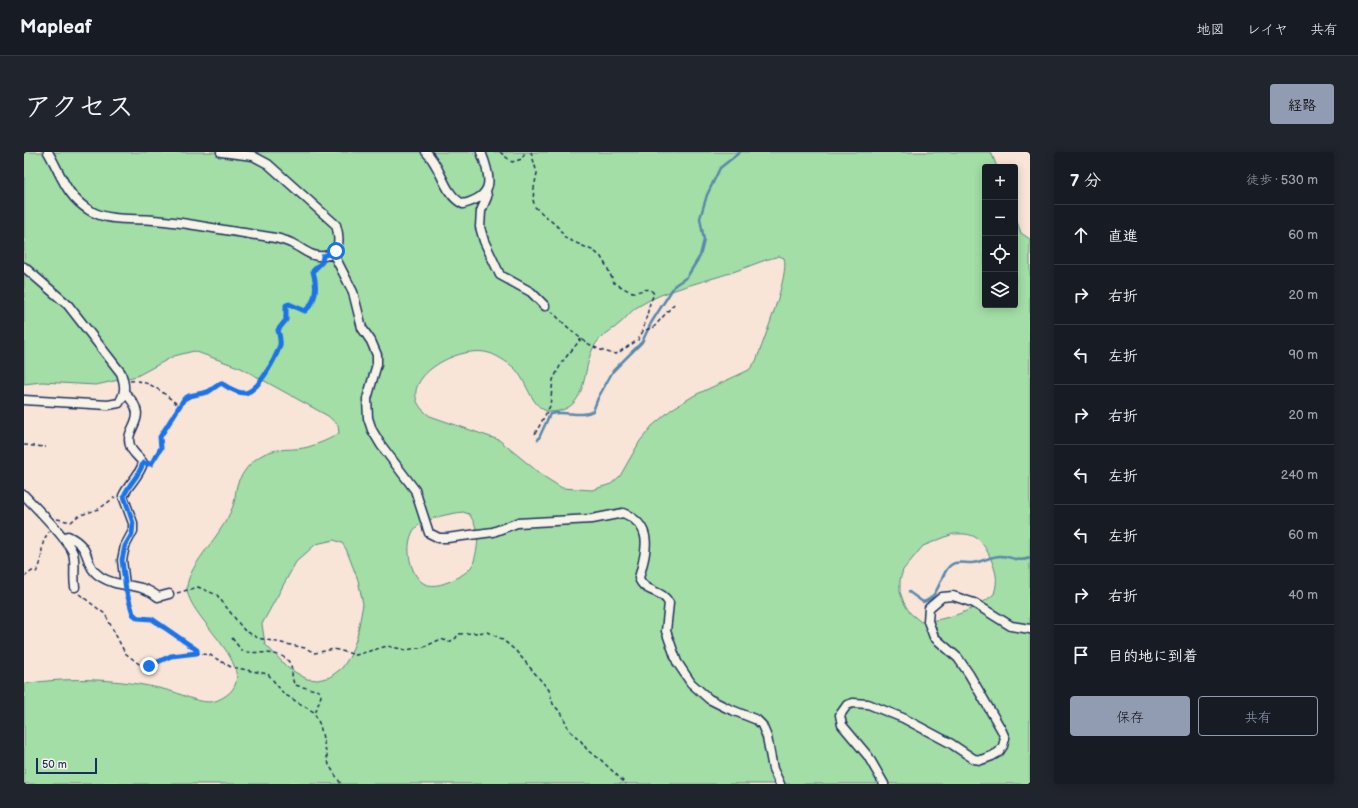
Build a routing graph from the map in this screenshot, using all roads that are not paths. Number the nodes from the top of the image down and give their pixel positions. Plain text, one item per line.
1 (48, 152) edge
2 (221, 152) edge
3 (426, 152) edge
4 (481, 152) edge
5 (486, 191) junction
6 (333, 253) junction
7 (24, 267) edge
8 (545, 306) road end
9 (124, 392) junction
10 (26, 398) edge
11 (24, 495) edge
12 (63, 538) junction
13 (125, 585) junction
14 (75, 587) road end
15 (169, 594) road end
16 (1030, 629) edge
17 (780, 784) edge
18 (884, 784) edge

1 - 6 street
2 - 6 street
3 - 5 street
4 - 5 street
5 - 8 street
6 - 17 street
7 - 9 street
9 - 10 street
9 - 13 street
11 - 12 street
12 - 13 street
12 - 14 street
13 - 15 street
16 - 18 street

